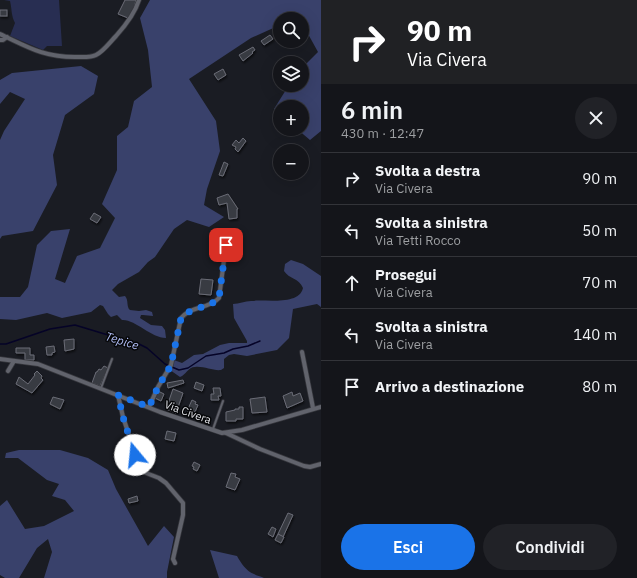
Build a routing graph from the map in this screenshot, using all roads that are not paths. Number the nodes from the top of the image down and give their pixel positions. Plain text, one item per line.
1 (139, 0) edge
2 (0, 34) edge
3 (7, 37) junction
4 (0, 40) edge
5 (226, 234) dead end
6 (302, 352) dead end
7 (112, 359) dead end
8 (0, 360) edge
9 (14, 361) junction
10 (8, 371) dead end
11 (101, 389) junction
12 (118, 395) junction
13 (223, 401) dead end
14 (149, 407) junction
15 (321, 407) edge
16 (313, 408) junction
17 (213, 430) junction
18 (225, 433) junction
19 (321, 464) edge
20 (175, 563) dead end

1 - 3 street
2 - 3 street
3 - 4 street
5 - 14 street
6 - 16 street
7 - 11 lane
8 - 9 street, Via Civera
9 - 10 street
9 - 11 street, Via Civera
11 - 12 street, Via Civera
12 - 14 street, Via Civera
12 - 20 street
13 - 17 lane
14 - 17 street, Via Civera
15 - 16 street, Via Civera
16 - 18 street, Via Civera
17 - 18 street, Via Civera
18 - 19 street

